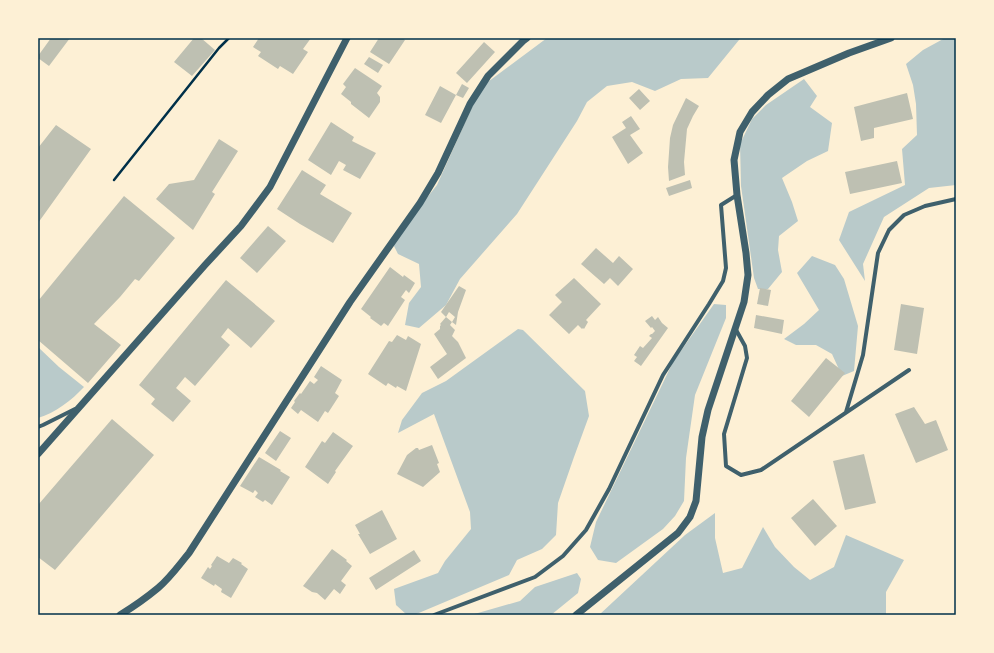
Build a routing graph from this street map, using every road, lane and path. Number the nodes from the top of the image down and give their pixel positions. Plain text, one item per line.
1 (229, 38) edge
2 (347, 38) edge
3 (527, 38) edge
4 (891, 38) edge
5 (114, 180) dead end
6 (737, 195) junction
7 (956, 199) edge
8 (735, 328) junction
9 (909, 370) dead end
10 (82, 405) junction
11 (846, 413) junction
12 (38, 427) edge
13 (38, 454) edge
14 (120, 615) edge
15 (434, 615) edge
16 (576, 615) edge

1 - 5 path
2 - 10 street
3 - 14 street
4 - 6 street
6 - 8 street
6 - 15 street
7 - 11 street
8 - 11 street
8 - 16 street
9 - 11 street
10 - 12 street
10 - 13 street

